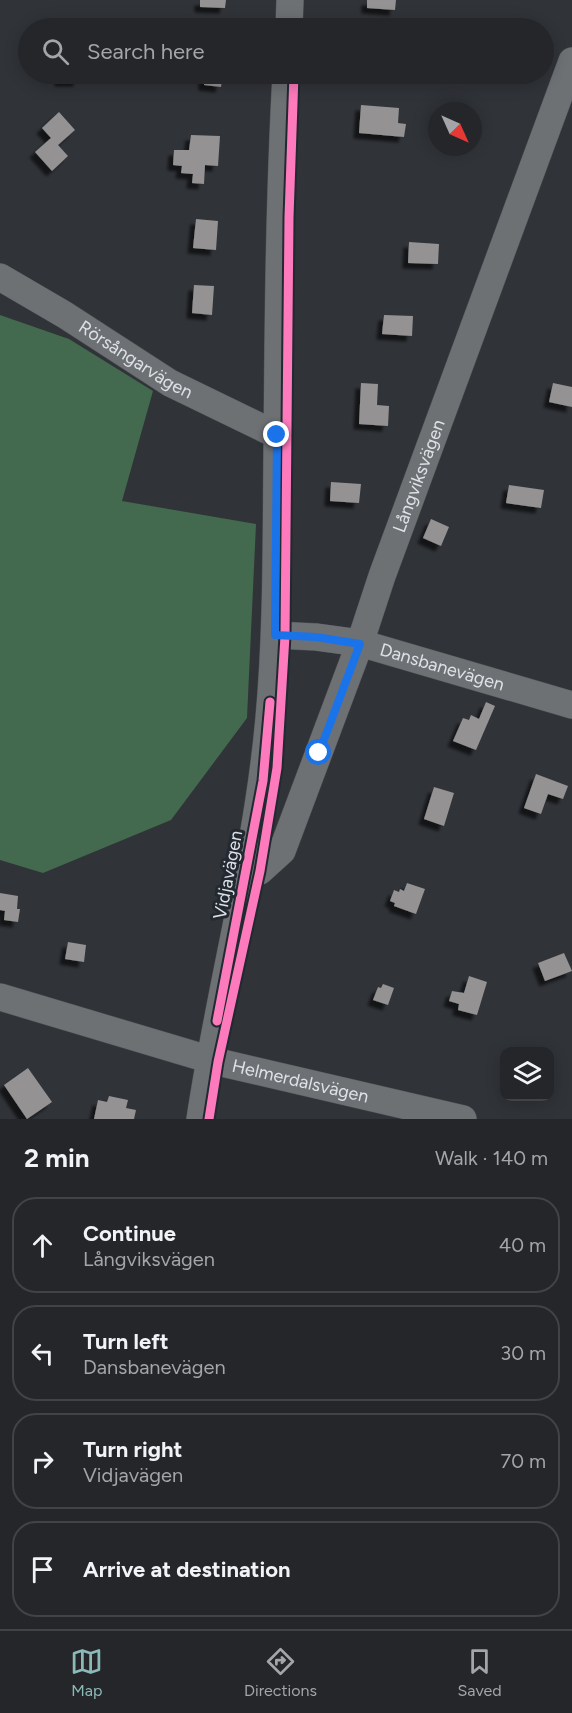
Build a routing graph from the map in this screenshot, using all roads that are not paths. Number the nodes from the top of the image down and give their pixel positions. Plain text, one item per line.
1 (290, 0) edge
2 (289, 18) edge
3 (572, 61) edge
4 (286, 84) edge
5 (0, 277) edge
6 (277, 435) junction
7 (275, 635) junction
8 (360, 644) junction
9 (572, 705) edge
10 (247, 870) junction
11 (0, 997) edge
12 (209, 1059) junction
13 (200, 1119) edge
14 (463, 1119) edge

1 - 2 street
3 - 8 street, Långviksvägen
4 - 6 street, Vidjavägen
5 - 6 street, Rörsångarvägen
6 - 7 street, Vidjavägen
7 - 8 street, Dansbanevägen
7 - 10 street, Vidjavägen
8 - 9 street, Dansbanevägen
8 - 10 street, Långviksvägen
10 - 12 street, Vidjavägen
11 - 12 street, Helmerdalsvägen
12 - 13 street, Vidjavägen
12 - 14 street, Helmerdalsvägen

